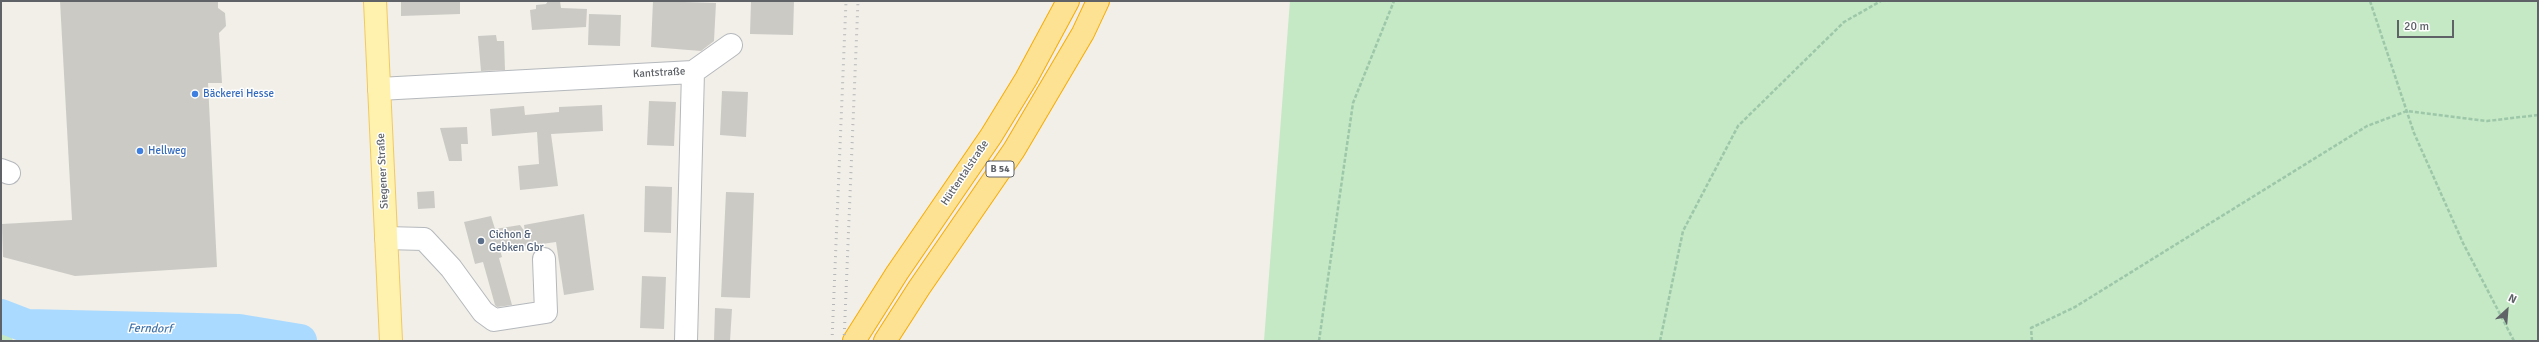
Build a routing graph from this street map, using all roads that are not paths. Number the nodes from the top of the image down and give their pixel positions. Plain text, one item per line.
1 (375, 1) edge
2 (1068, 1) edge
3 (1098, 1) edge
4 (731, 45) dead end
5 (693, 72) junction
6 (379, 89) junction
7 (386, 238) junction
8 (544, 259) dead end
9 (888, 336) edge
10 (391, 341) edge
11 (686, 341) edge
12 (854, 341) edge

1 - 6 main road, Siegener Straße
2 - 12 highway, Hüttentalstraße / B 54
3 - 9 highway, B 54
4 - 5 street
5 - 6 street, Kantstraße
5 - 11 street, Kantstraße
6 - 7 main road, Siegener Straße
7 - 8 street
7 - 10 main road, Siegener Straße

